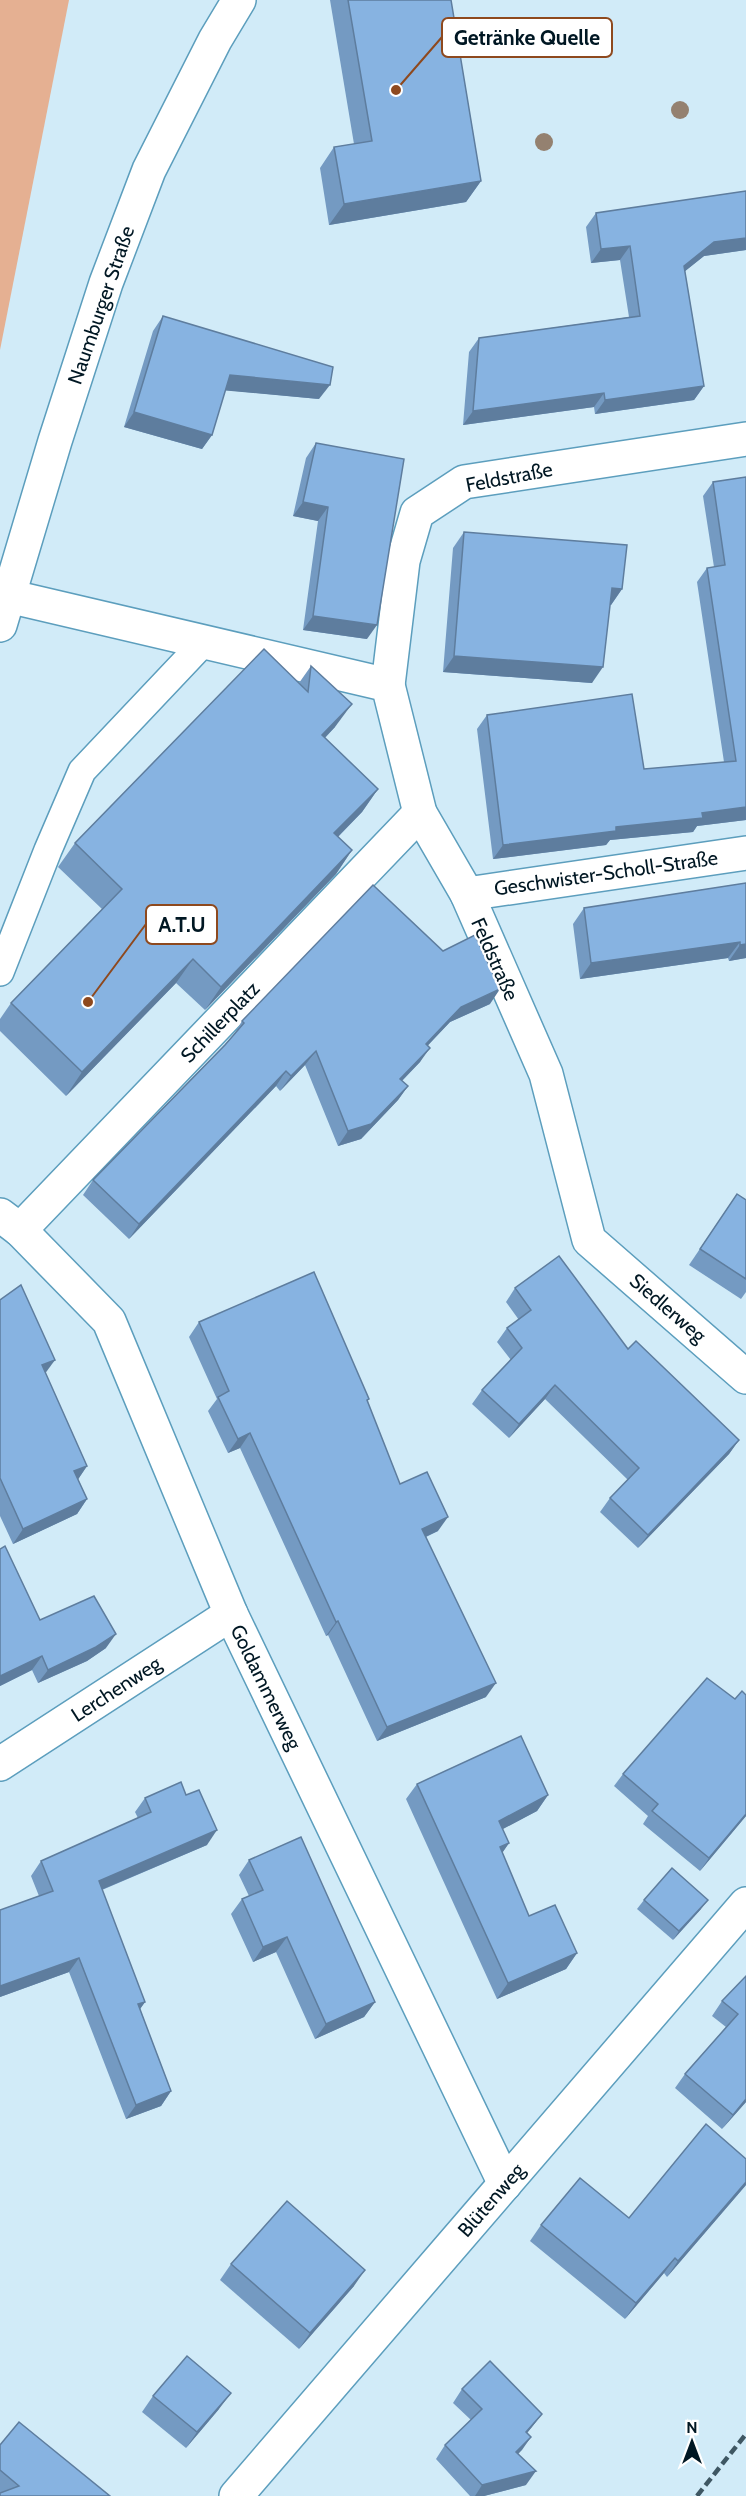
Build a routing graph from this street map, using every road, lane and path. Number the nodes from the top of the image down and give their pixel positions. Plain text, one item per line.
1 (234, 2) edge
2 (746, 440) edge
3 (4, 610) edge
4 (204, 642) junction
5 (388, 685) junction
6 (420, 813) junction
7 (746, 853) edge
8 (466, 894) junction
9 (0, 972) edge
10 (10, 1222) edge
11 (589, 1240) joint
12 (746, 1377) edge
13 (231, 1614) junction
14 (0, 1764) edge
15 (746, 1904) edge
16 (505, 2184) junction
17 (236, 2496) edge

1 - 3 street, Naumburger Straße
2 - 5 street, Feldstraße
3 - 4 street
4 - 5 street
4 - 9 lane
5 - 6 street, Feldstraße
6 - 8 street, Feldstraße
6 - 10 street, Schillerplatz
7 - 8 street, Geschwister-Scholl-Straße
8 - 11 street, Feldstraße
10 - 13 street, Goldammerweg
11 - 12 street, Siedlerweg
13 - 14 street, Lerchenweg
13 - 16 street, Goldammerweg
15 - 16 street, Blütenweg
16 - 17 street, Blütenweg

